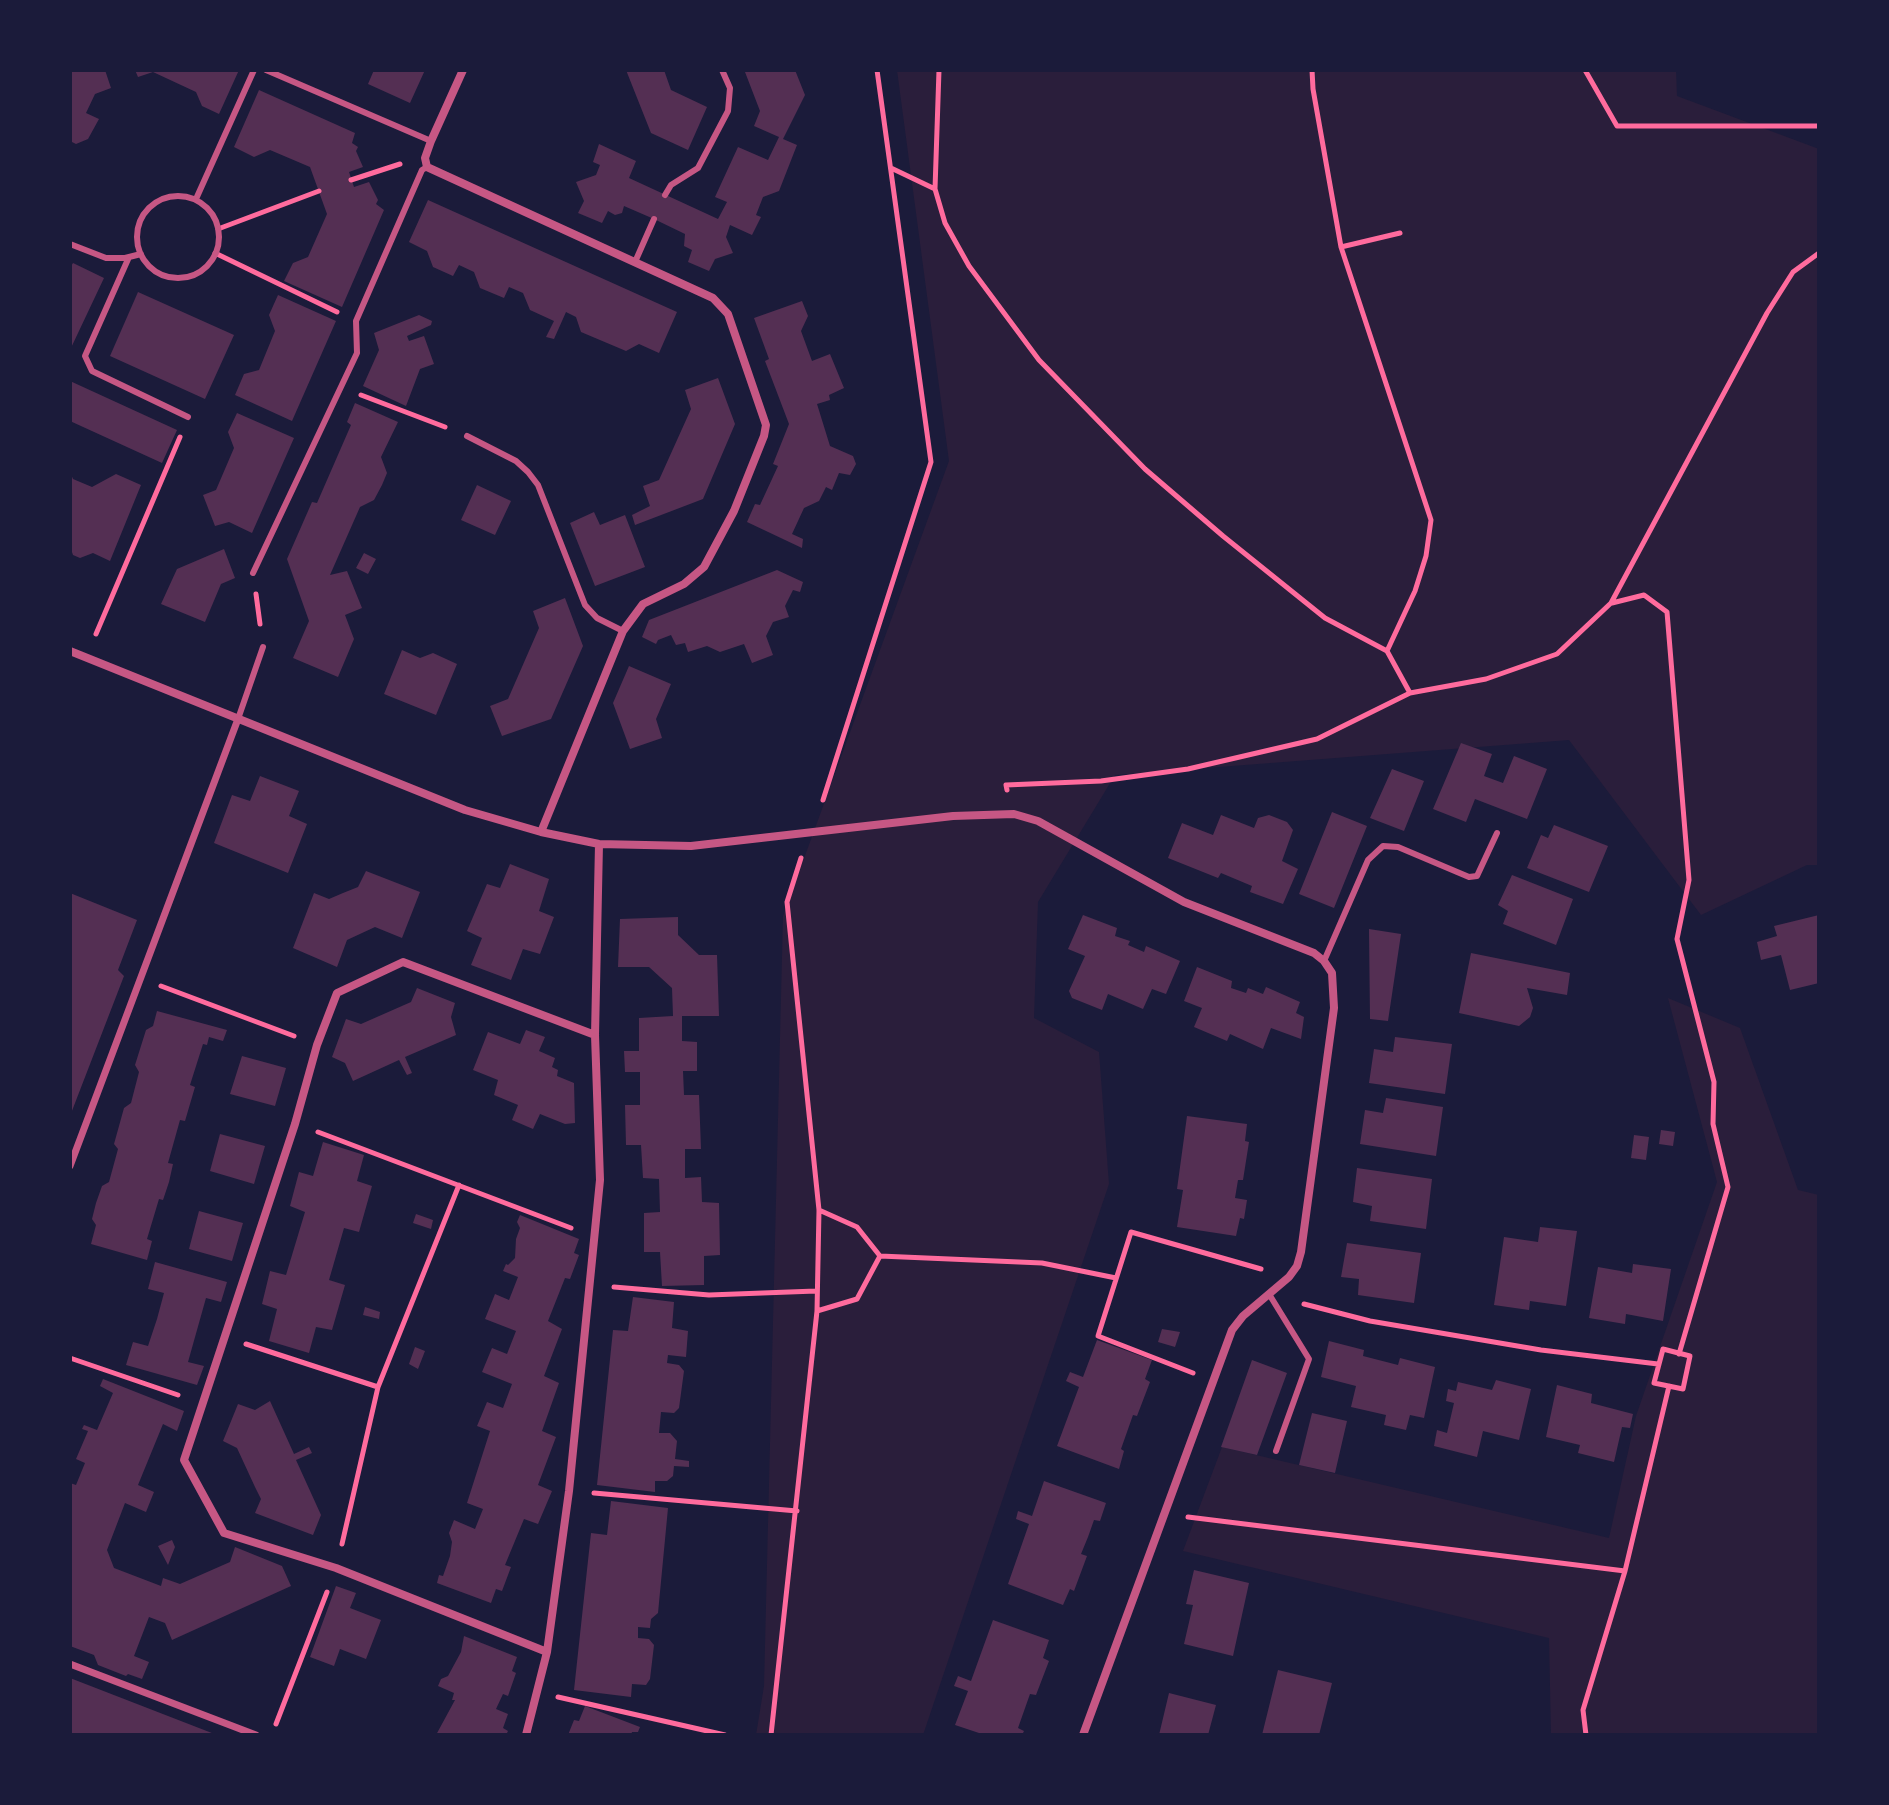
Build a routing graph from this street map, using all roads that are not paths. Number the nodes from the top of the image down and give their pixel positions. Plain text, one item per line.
1 (254, 70) edge
2 (266, 70) edge
3 (463, 70) edge
4 (722, 70) edge
5 (431, 141) junction
6 (426, 162) junction
7 (665, 195) dead end
8 (196, 199) junction
9 (654, 219) dead end
10 (70, 244) edge
11 (141, 254) junction
12 (129, 257) junction
13 (635, 262) junction
14 (188, 417) road end
15 (467, 436) road end
16 (253, 573) road end
17 (623, 631) junction
18 (263, 647) road end
19 (70, 651) edge
20 (238, 719) junction
21 (541, 832) junction
22 (1497, 833) dead end
23 (599, 844) junction
24 (1324, 961) junction
25 (595, 1035) junction
26 (70, 1166) edge
27 (1269, 1294) junction
28 (1276, 1451) dead end
29 (547, 1652) junction
30 (70, 1664) edge
31 (256, 1735) edge
32 (526, 1735) edge
33 (1083, 1735) edge

1 - 8 lane
2 - 5 lane
3 - 5 street
4 - 7 lane
5 - 6 street
6 - 13 street
6 - 16 lane
8 - 11 lane
8 - 11 lane
9 - 13 lane
10 - 12 lane
11 - 12 lane
12 - 14 lane
13 - 17 street
15 - 17 lane
17 - 21 street
18 - 20 lane
19 - 20 street
20 - 21 street
20 - 26 street
21 - 23 street
22 - 24 lane
23 - 24 street
23 - 25 street
24 - 27 street
25 - 29 street
25 - 29 street
27 - 28 lane
27 - 33 street
29 - 32 street
30 - 31 street

